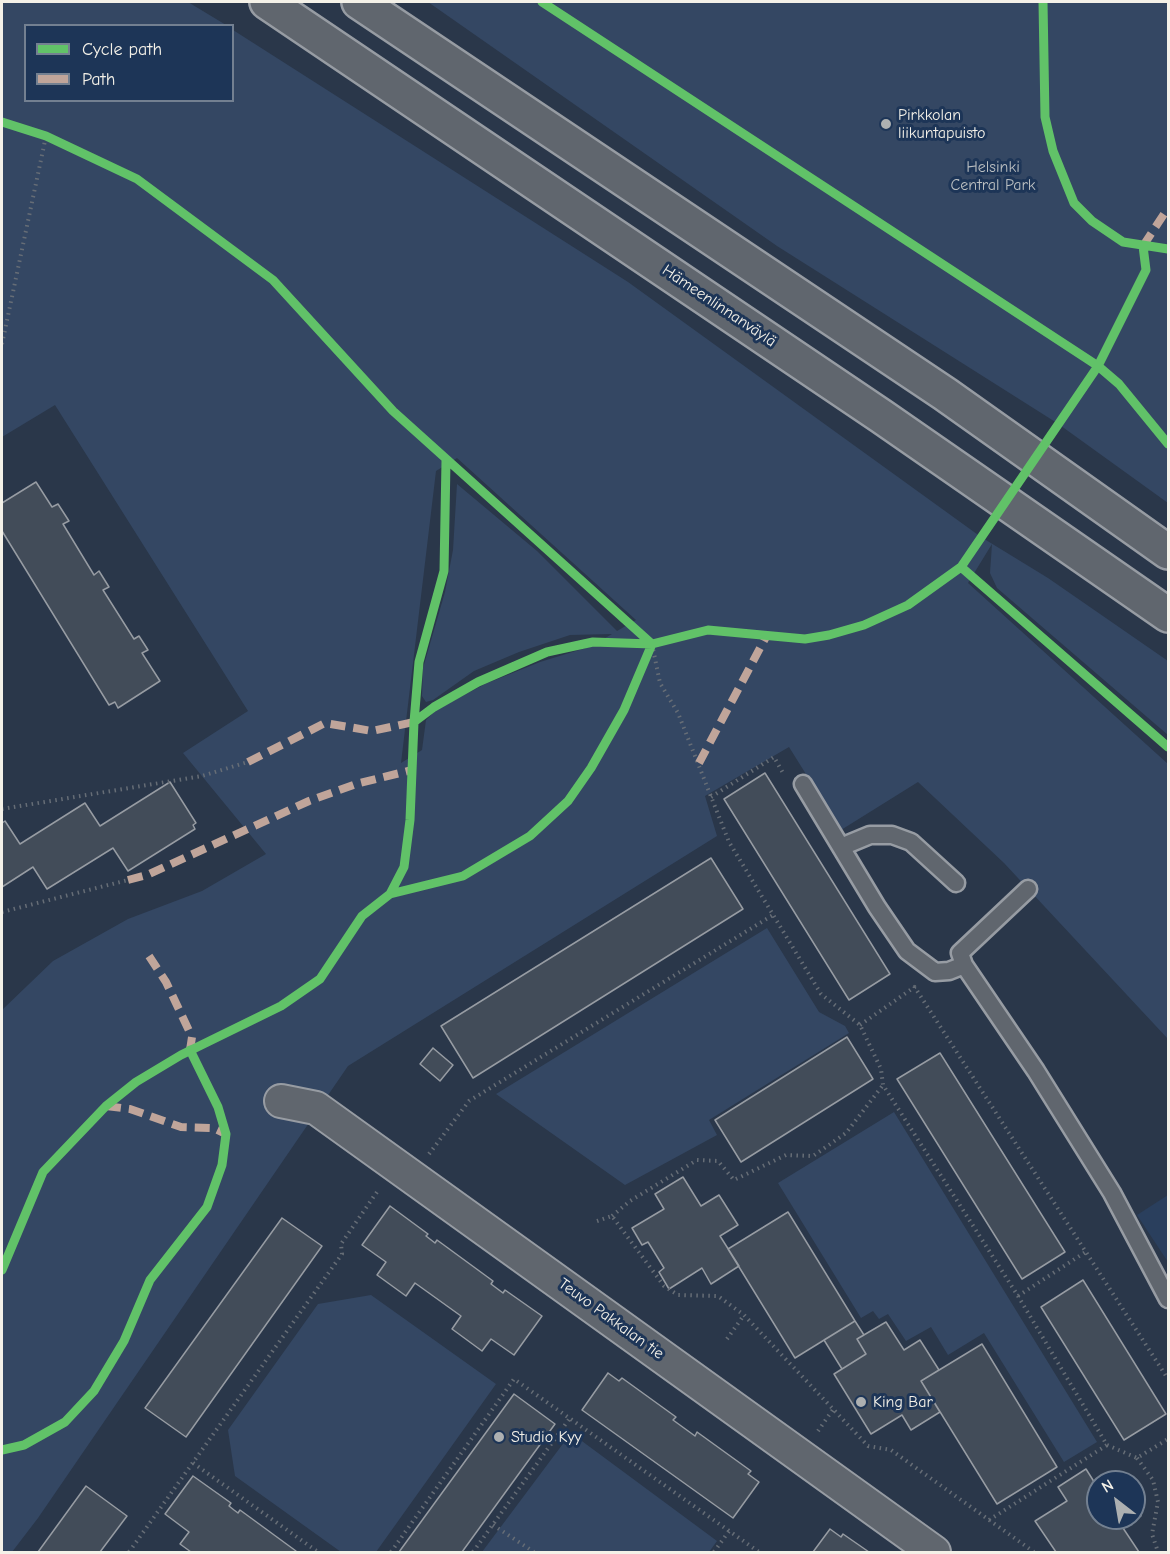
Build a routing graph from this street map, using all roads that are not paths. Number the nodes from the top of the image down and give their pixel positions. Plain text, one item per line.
1 (267, 2) edge
2 (359, 2) edge
3 (1168, 552) edge
4 (1168, 615) edge
5 (803, 784) dead end
6 (841, 847) junction
7 (956, 883) dead end
8 (1028, 889) dead end
9 (964, 965) junction
10 (281, 1101) dead end
11 (1168, 1299) edge
12 (934, 1552) edge

1 - 4 highway, Hämeenlinnanväylä
2 - 3 highway
5 - 6 lane
6 - 7 lane
6 - 9 lane
8 - 9 lane
9 - 11 lane
10 - 12 street, Teuvo Pakkalan tie

